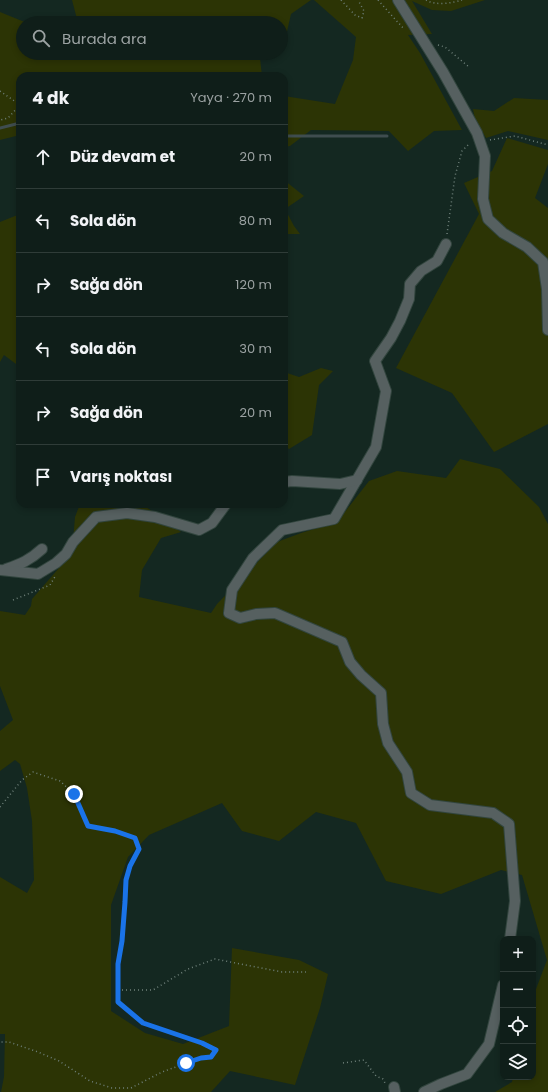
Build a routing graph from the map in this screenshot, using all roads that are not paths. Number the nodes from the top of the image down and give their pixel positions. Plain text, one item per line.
1 (398, 0) edge
2 (446, 244) dead end
3 (548, 330) edge
4 (357, 480) junction
5 (288, 482) edge
6 (223, 508) edge
7 (42, 549) dead end
8 (1, 570) edge
9 (510, 936) edge
10 (500, 998) edge
11 (424, 1092) edge

1 - 3 street
2 - 4 street
4 - 5 street
4 - 9 street
6 - 8 street
7 - 8 street
10 - 11 street

